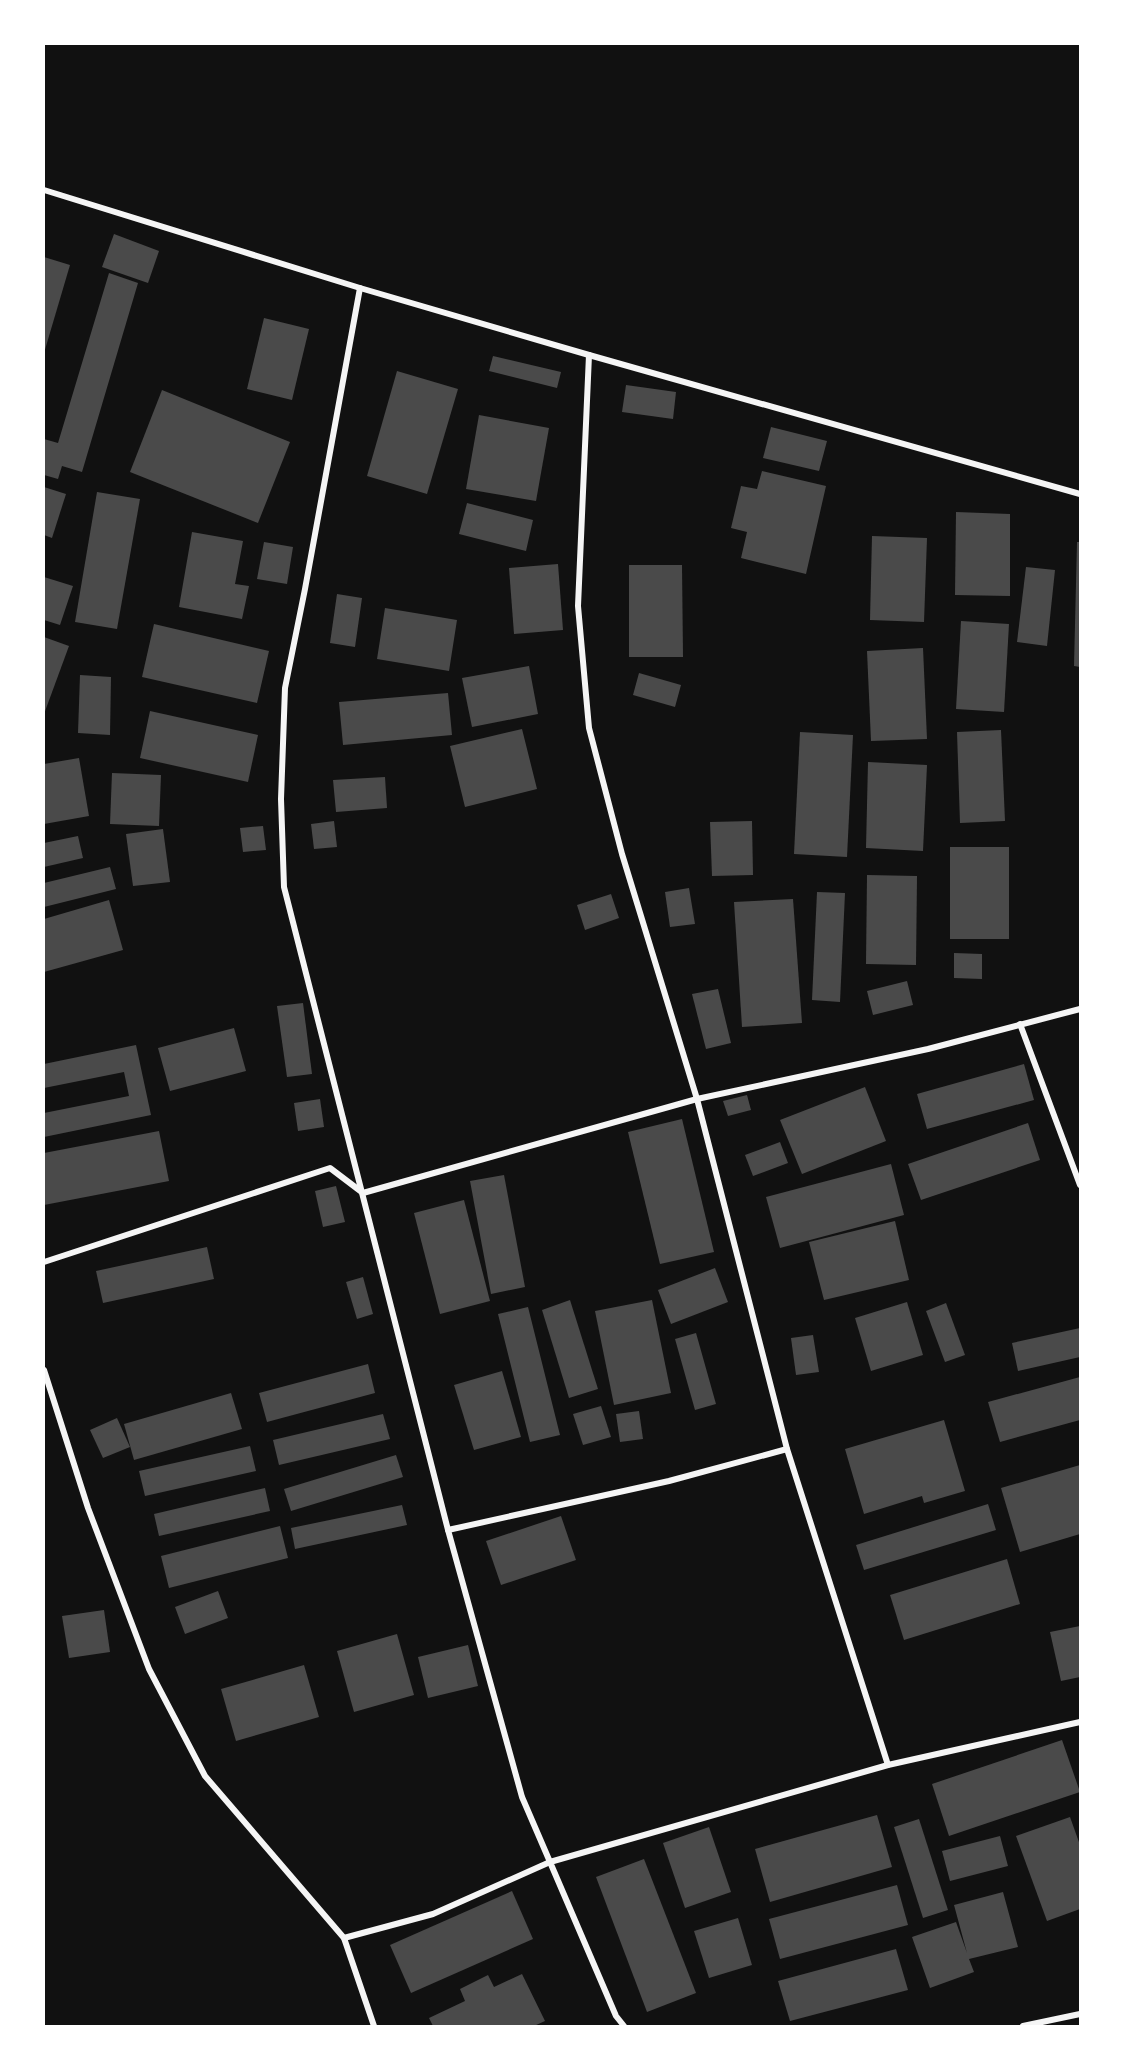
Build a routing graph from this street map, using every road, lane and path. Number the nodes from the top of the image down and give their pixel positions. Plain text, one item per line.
1 (44, 190) edge
2 (360, 288) junction
3 (589, 355) junction
4 (1080, 494) edge
5 (1080, 1008) edge
6 (1020, 1024) junction
7 (697, 1099) junction
8 (1080, 1185) edge
9 (363, 1192) junction
10 (44, 1262) edge
11 (44, 1370) edge
12 (787, 1449) junction
13 (448, 1530) junction
14 (1080, 1722) edge
15 (888, 1765) junction
16 (550, 1863) junction
17 (344, 1938) junction
18 (1080, 2014) edge
19 (374, 2026) edge
20 (624, 2026) edge
21 (1023, 2026) edge

1 - 2 street
2 - 3 street
2 - 9 street
3 - 4 street
3 - 7 street
5 - 6 street
6 - 7 street
6 - 8 street
7 - 9 street
7 - 12 street
9 - 10 street
9 - 13 street
11 - 17 street
12 - 13 street
12 - 15 street
13 - 16 street
14 - 15 street
15 - 16 street
16 - 17 street
16 - 20 street
17 - 19 street
18 - 21 street

